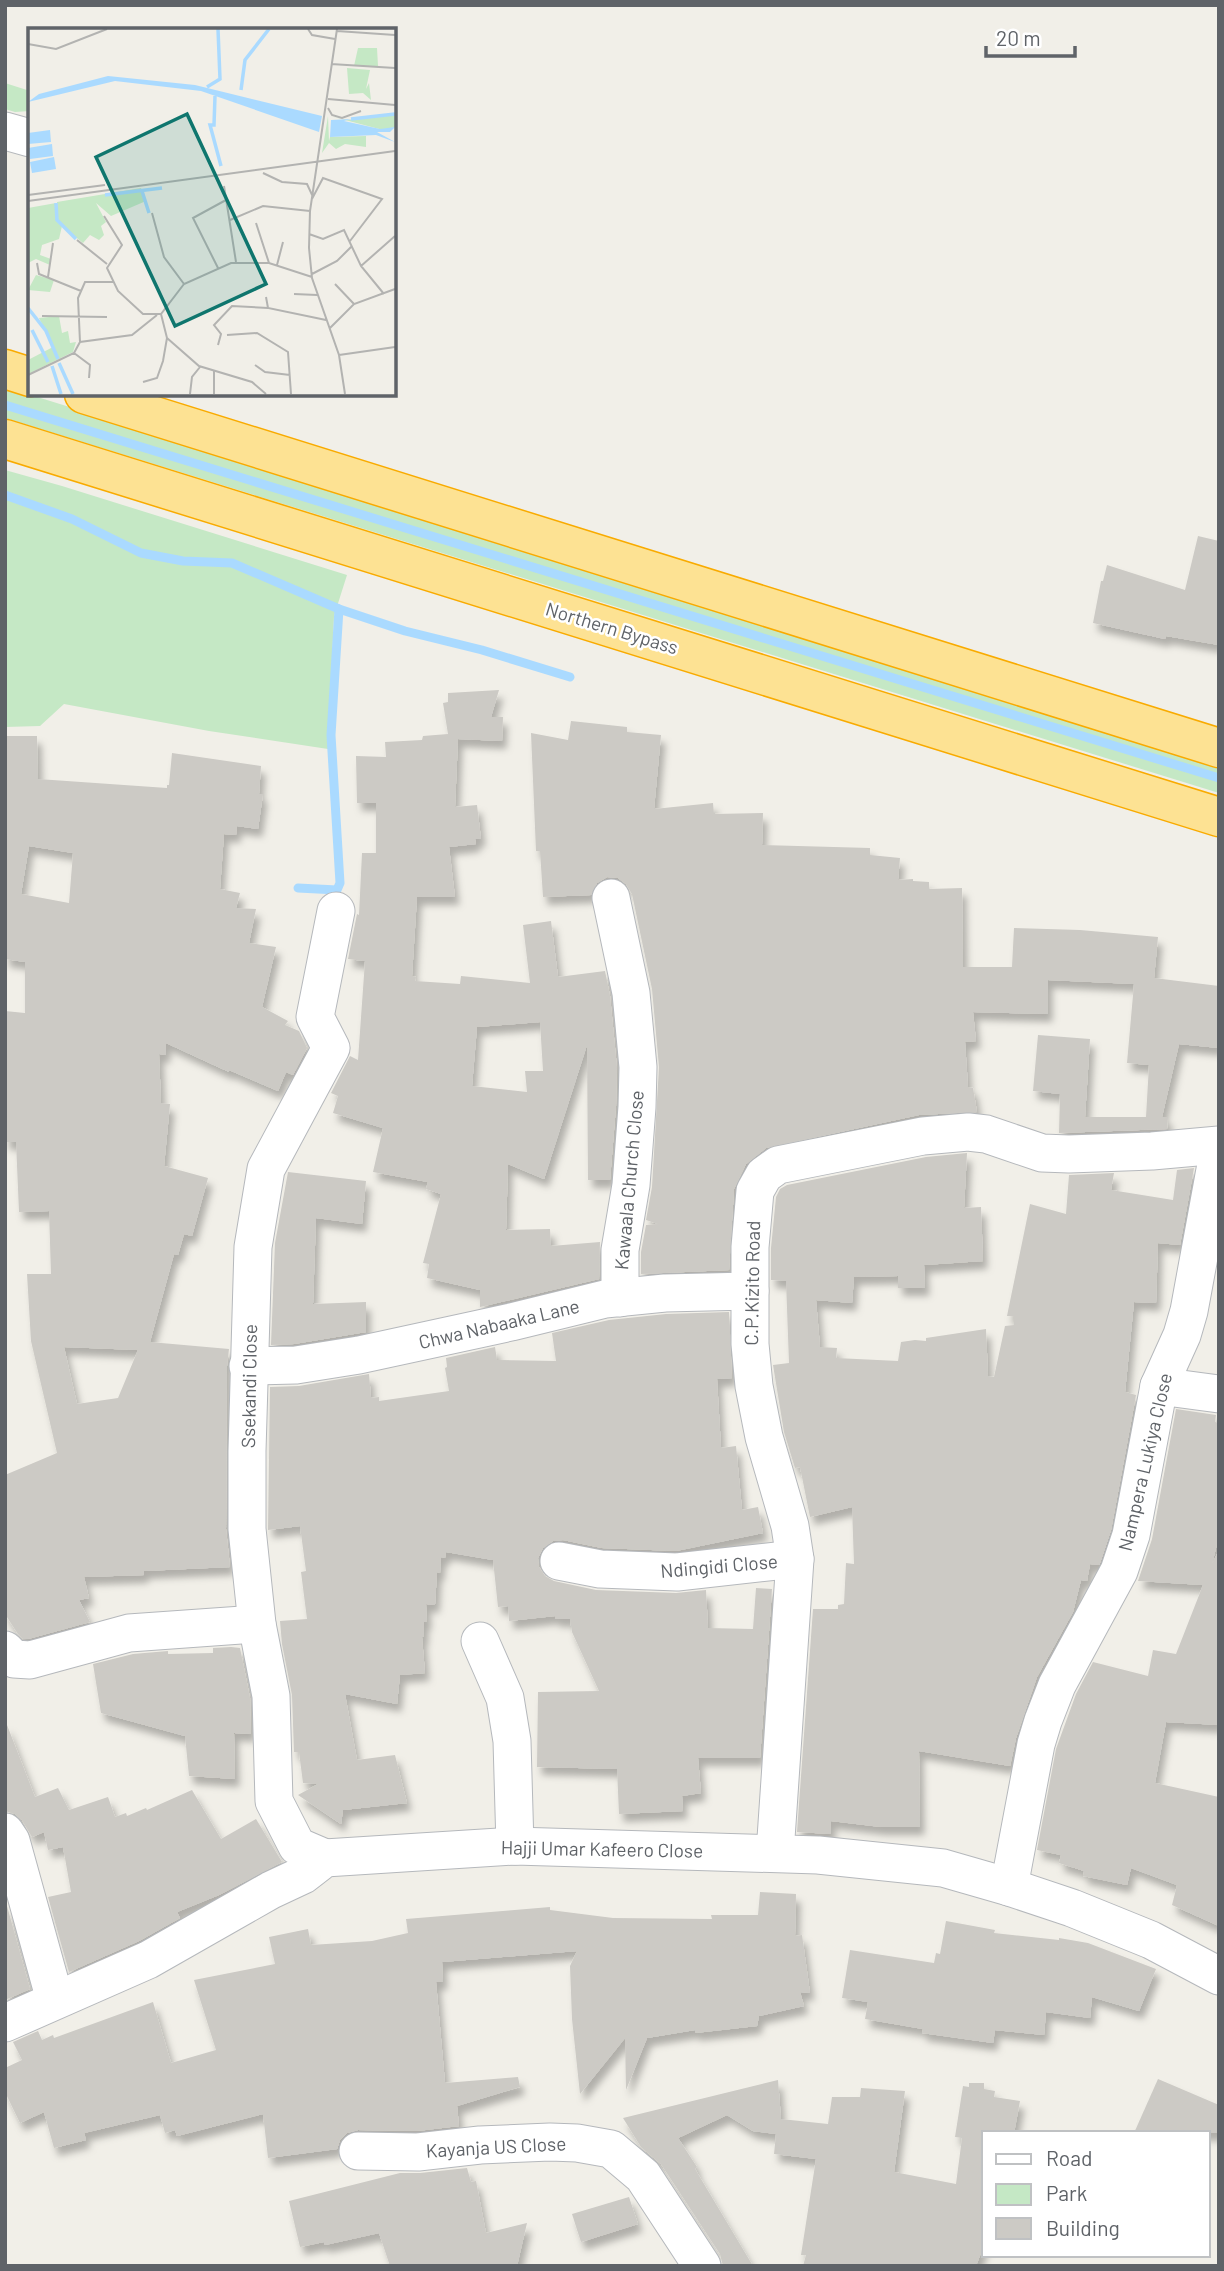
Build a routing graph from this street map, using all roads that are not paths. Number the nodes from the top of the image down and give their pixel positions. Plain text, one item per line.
1 (5, 131) edge
2 (28, 137) edge
3 (5, 369) edge
4 (28, 376) edge
5 (90, 396) edge
6 (5, 439) edge
7 (1219, 748) edge
8 (1219, 817) edge
9 (611, 898) dead end
10 (336, 911) dead end
11 (1219, 1147) edge
12 (750, 1291) junction
13 (620, 1298) junction
14 (248, 1366) junction
15 (1159, 1386) junction
16 (1219, 1394) edge
17 (796, 1559) junction
18 (559, 1561) dead end
19 (257, 1624) junction
20 (480, 1641) dead end
21 (5, 1650) edge
22 (5, 1832) edge
23 (515, 1846) junction
24 (775, 1853) junction
25 (325, 1858) junction
26 (1009, 1887) junction
27 (1219, 1976) edge
28 (55, 2000) junction
29 (5, 2023) edge
30 (358, 2151) dead end
31 (702, 2266) edge

1 - 2 street
3 - 4 highway
5 - 7 highway
6 - 8 highway, Northern Bypass
9 - 13 street, Kawaala Church Close
10 - 14 street, Ssekandi Close
11 - 12 street, C.P.Kizito Road
11 - 15 street, Nampera Lukiya Close
12 - 13 street, Chwa Nabaaka Lane
12 - 17 street, C.P.Kizito Road
13 - 14 street, Chwa Nabaaka Lane
14 - 19 street, Ssekandi Close
15 - 16 street
15 - 26 street, Nampera Lukiya Close
17 - 18 street, Ndingidi Close
17 - 24 street, C.P.Kizito Road
19 - 21 street
19 - 25 street, Ssekandi Close
20 - 23 street
22 - 28 street
23 - 24 street, Hajji Umar Kafeero Close
23 - 25 street, Hajji Umar Kafeero Close
24 - 26 street, Hajji Umar Kafeero Close
25 - 28 street
26 - 27 street, Hajji Umar Kafeero Close
28 - 29 street
30 - 31 street, Kayanja US Close

